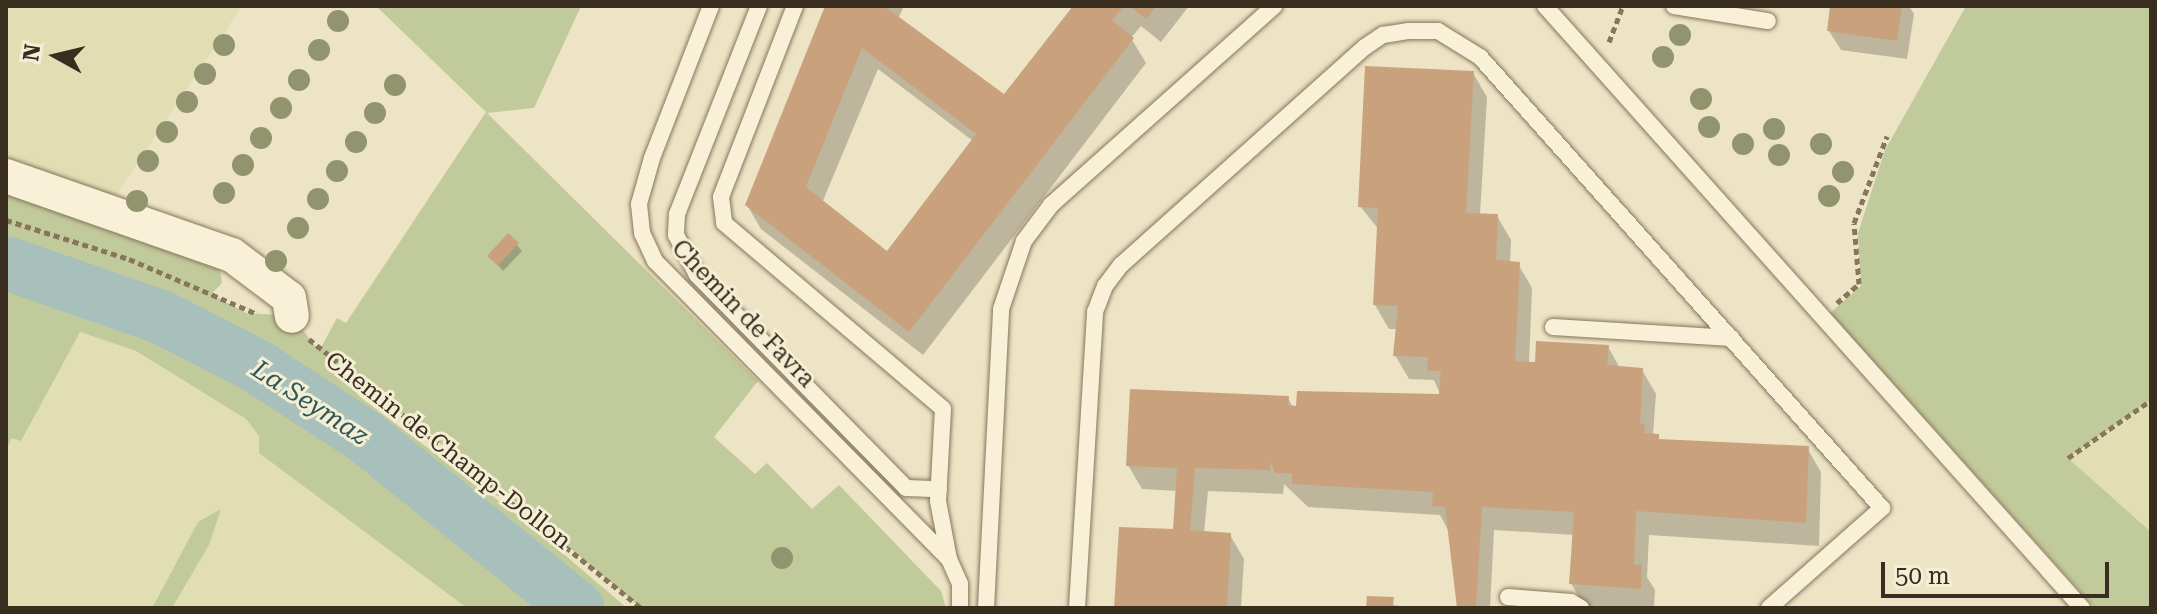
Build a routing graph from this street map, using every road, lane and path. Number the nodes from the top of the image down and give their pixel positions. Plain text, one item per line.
1 (711, 6) edge
2 (759, 6) edge
3 (795, 6) edge
4 (1274, 6) edge
5 (1545, 6) edge
6 (1623, 6) edge
7 (1674, 6) edge
8 (1768, 21) dead end
9 (1609, 54) dead end
10 (1887, 136) dead end
11 (6, 176) edge
12 (6, 220) edge
13 (1831, 308) dead end
14 (292, 316) junction
15 (1553, 327) dead end
16 (1732, 338) junction
17 (2151, 400) edge
18 (2068, 458) dead end
19 (939, 489) junction
20 (949, 559) junction
21 (1508, 597) dead end
22 (641, 608) edge
23 (960, 608) edge
24 (986, 608) edge
25 (1077, 608) edge
26 (1581, 608) edge
27 (1769, 608) edge
28 (2082, 608) edge

1 - 20 lane, Chemin de Favra
2 - 19 lane
3 - 19 lane
4 - 24 lane
5 - 28 lane
6 - 9 path
7 - 8 lane
10 - 13 path
11 - 14 street
12 - 14 path
14 - 22 path, Chemin de Champ-Dollon
15 - 16 lane
16 - 25 lane
16 - 27 lane
17 - 18 path
19 - 20 lane
20 - 23 lane, Chemin de Favra
21 - 26 lane

